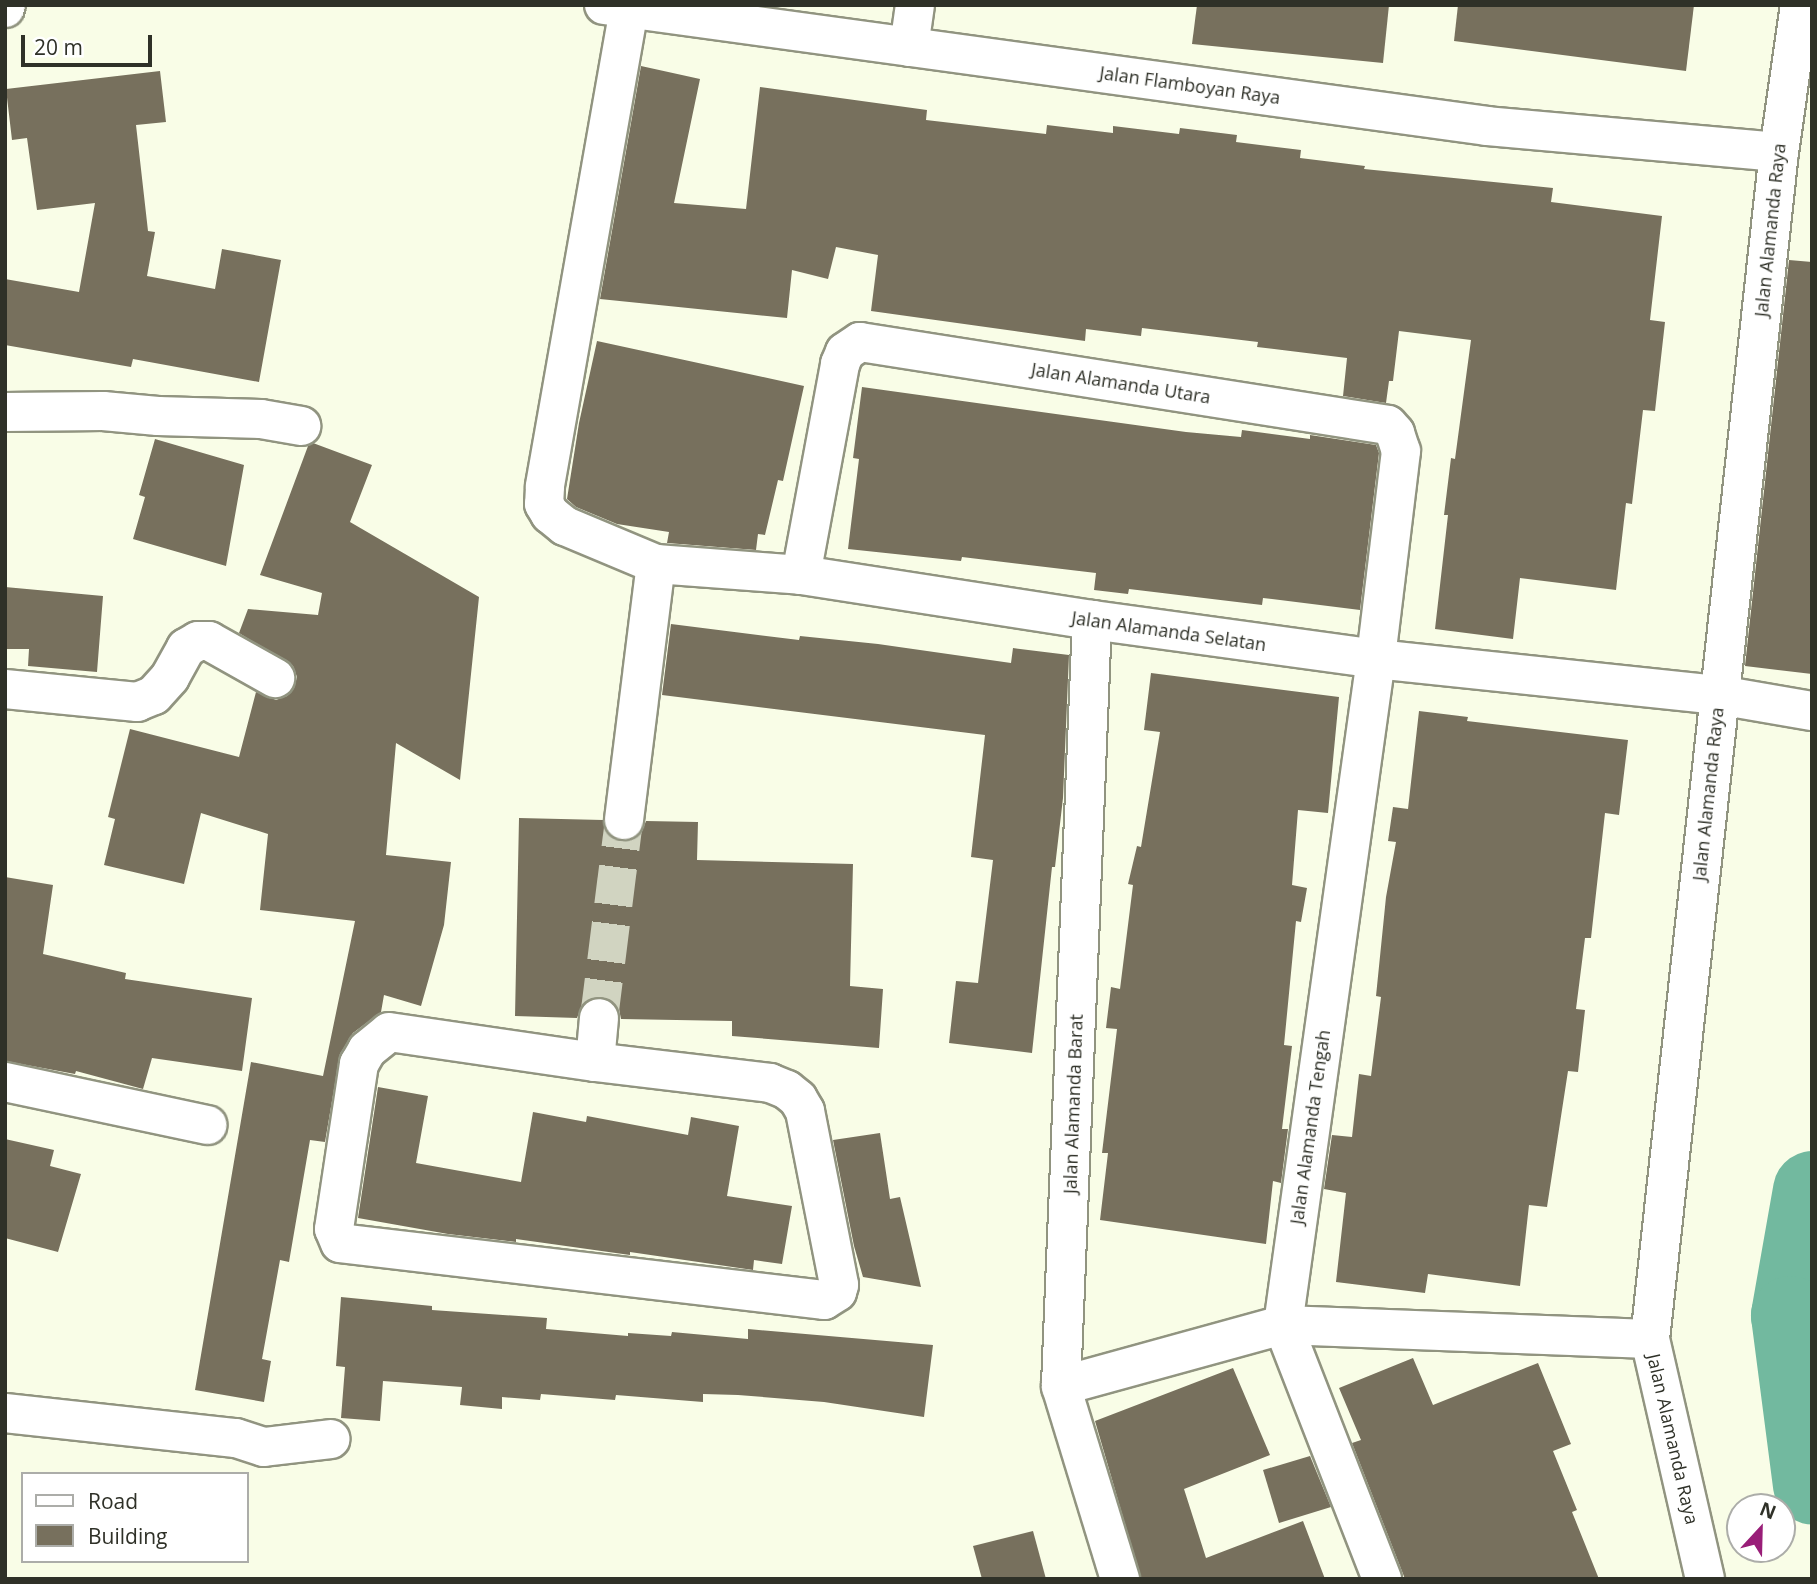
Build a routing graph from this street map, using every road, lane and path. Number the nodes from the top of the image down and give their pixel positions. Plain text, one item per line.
1 (915, 5) edge
2 (1800, 5) edge
3 (616, 7) edge
4 (909, 47) junction
5 (1779, 152) junction
6 (5, 412) edge
7 (301, 426) dead end
8 (656, 564) junction
9 (801, 575) junction
10 (1092, 621) junction
11 (1376, 659) junction
12 (275, 678) dead end
13 (5, 689) edge
14 (1719, 695) junction
15 (1812, 711) edge
16 (624, 820) tunnel mouth
17 (600, 1018) tunnel mouth
18 (594, 1062) junction
19 (5, 1082) edge
20 (206, 1125) dead end
21 (1283, 1325) junction
22 (1650, 1339) junction
23 (1061, 1386) junction
24 (5, 1413) edge
25 (331, 1439) dead end
26 (1120, 1579) edge
27 (1382, 1579) edge
28 (1704, 1579) edge

1 - 4 street
2 - 5 street, Jalan Alamanda Raya
3 - 4 street, Jalan Flamboyan Raya
3 - 8 street, Jalan Alamanda Selatan
4 - 5 street, Jalan Flamboyan Raya
5 - 14 street, Jalan Alamanda Raya
6 - 7 street
8 - 9 street, Jalan Alamanda Selatan
8 - 16 street
9 - 10 street, Jalan Alamanda Selatan
9 - 11 street, Jalan Alamanda Utara
10 - 11 street, Jalan Alamanda Selatan
10 - 23 street, Jalan Alamanda Barat
11 - 14 street, Jalan Alamanda Selatan
11 - 21 street, Jalan Alamanda Tengah
12 - 13 street
14 - 15 street, Jalan Alamanda Selatan
14 - 22 street, Jalan Alamanda Raya
17 - 18 street
18 - 18 street
19 - 20 street
21 - 22 street
21 - 23 street
21 - 27 street, Jalan Alamanda Tengah
22 - 28 street, Jalan Alamanda Raya
23 - 26 street, Jalan Alamanda Barat
24 - 25 street

